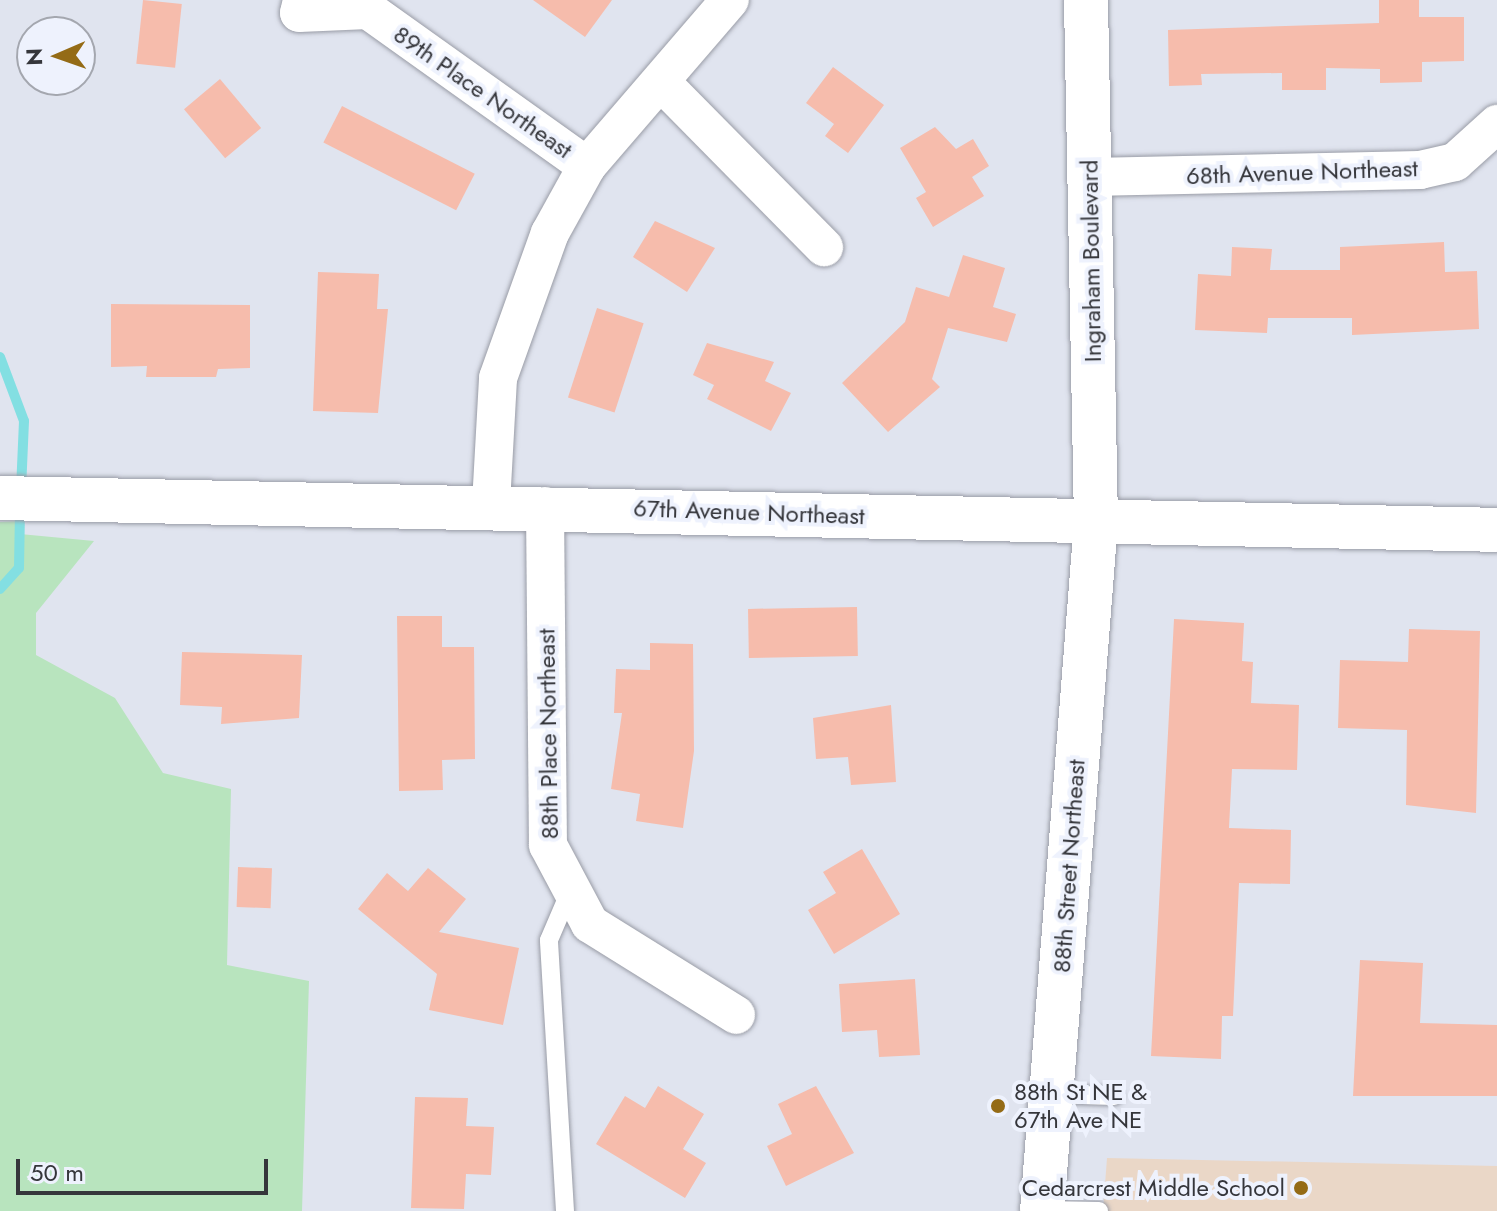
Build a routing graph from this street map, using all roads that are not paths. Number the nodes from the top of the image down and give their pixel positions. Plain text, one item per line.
1 (302, 0) edge
2 (730, 0) edge
3 (1086, 0) edge
4 (664, 85) junction
5 (1497, 124) edge
6 (587, 166) junction
7 (1090, 177) junction
8 (824, 247) dead end
9 (4, 498) edge
10 (491, 504) junction
11 (545, 506) junction
12 (1096, 522) junction
13 (1497, 530) edge
14 (570, 891) junction
15 (736, 1015) dead end
16 (1051, 1094) junction
17 (1114, 1096) dead end
18 (565, 1211) edge
19 (1042, 1211) edge
20 (1099, 1211) edge

1 - 6 street, 89th Place Northeast
2 - 4 street
3 - 7 main road, Ingraham Boulevard
4 - 6 street
4 - 8 street
5 - 7 street, 68th Avenue Northeast
6 - 10 street
7 - 12 main road, Ingraham Boulevard
9 - 10 main road, 67th Avenue Northeast
10 - 11 main road, 67th Avenue Northeast
11 - 12 main road, 67th Avenue Northeast
11 - 14 street, 88th Place Northeast
12 - 13 main road, 67th Avenue Northeast
12 - 16 main road, 88th Street Northeast
14 - 15 street, 88th Place Northeast
14 - 18 lane
16 - 17 lane
16 - 19 main road, 88th Street Northeast
19 - 20 lane

